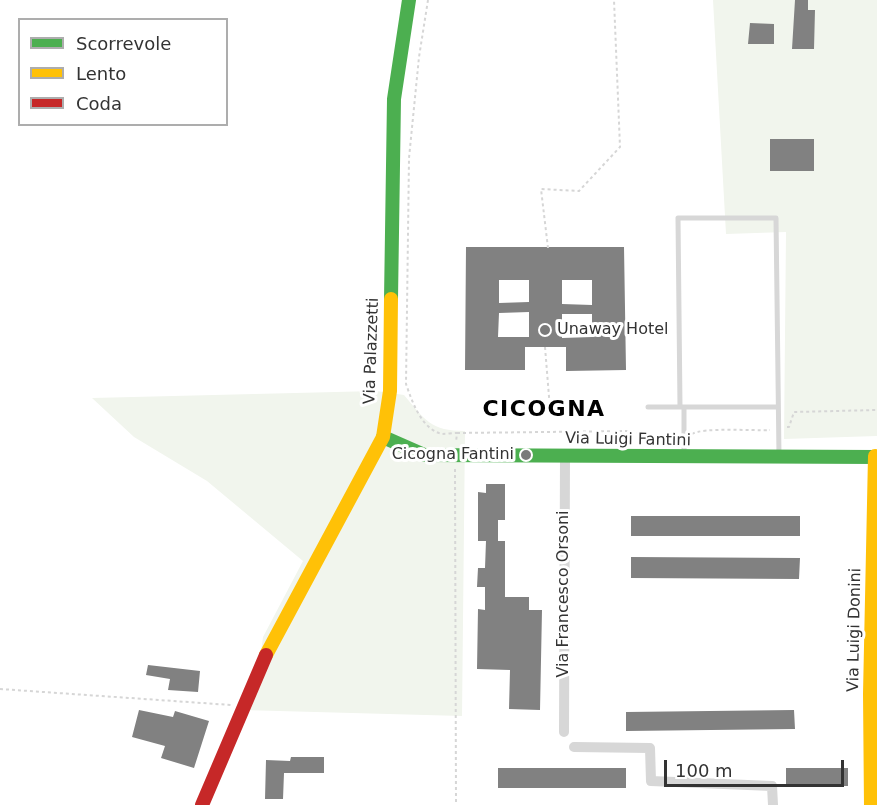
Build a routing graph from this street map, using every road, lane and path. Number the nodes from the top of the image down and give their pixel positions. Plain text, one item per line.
1 (409, 0) edge
2 (428, 0) edge
3 (614, 0) edge
4 (548, 248) dead end
5 (545, 347) dead end
6 (682, 407) junction
7 (778, 407) junction
8 (648, 408) dead end
9 (550, 409) dead end
10 (877, 410) edge
11 (779, 429) junction
12 (457, 433) junction
13 (684, 436) junction
14 (383, 437) junction
15 (455, 455) junction
16 (565, 456) junction
17 (876, 456) edge
18 (684, 457) junction
19 (779, 457) junction
20 (0, 689) edge
21 (243, 706) junction
22 (564, 732) dead end
23 (574, 747) dead end
24 (202, 805) edge
25 (456, 805) edge
26 (773, 805) edge
27 (871, 805) edge

1 - 14 main road, Via Palazzetti
2 - 12 path
3 - 4 path
5 - 9 path
6 - 7 lane
6 - 7 lane
6 - 8 lane
6 - 13 lane
7 - 11 lane
10 - 11 path
11 - 13 path
11 - 19 lane
12 - 13 path
12 - 15 path
13 - 18 lane
14 - 15 main road, Via Luigi Fantini
14 - 21 main road, Via Palazzetti
15 - 16 main road, Via Luigi Fantini
15 - 25 path
16 - 18 main road, Via Luigi Fantini
16 - 22 street, Via Francesco Orsoni
17 - 19 main road, Via Luigi Fantini
17 - 27 main road, Via Luigi Donini
18 - 19 main road, Via Luigi Fantini
20 - 21 path
21 - 24 main road, Via Palazzetti
23 - 26 street

